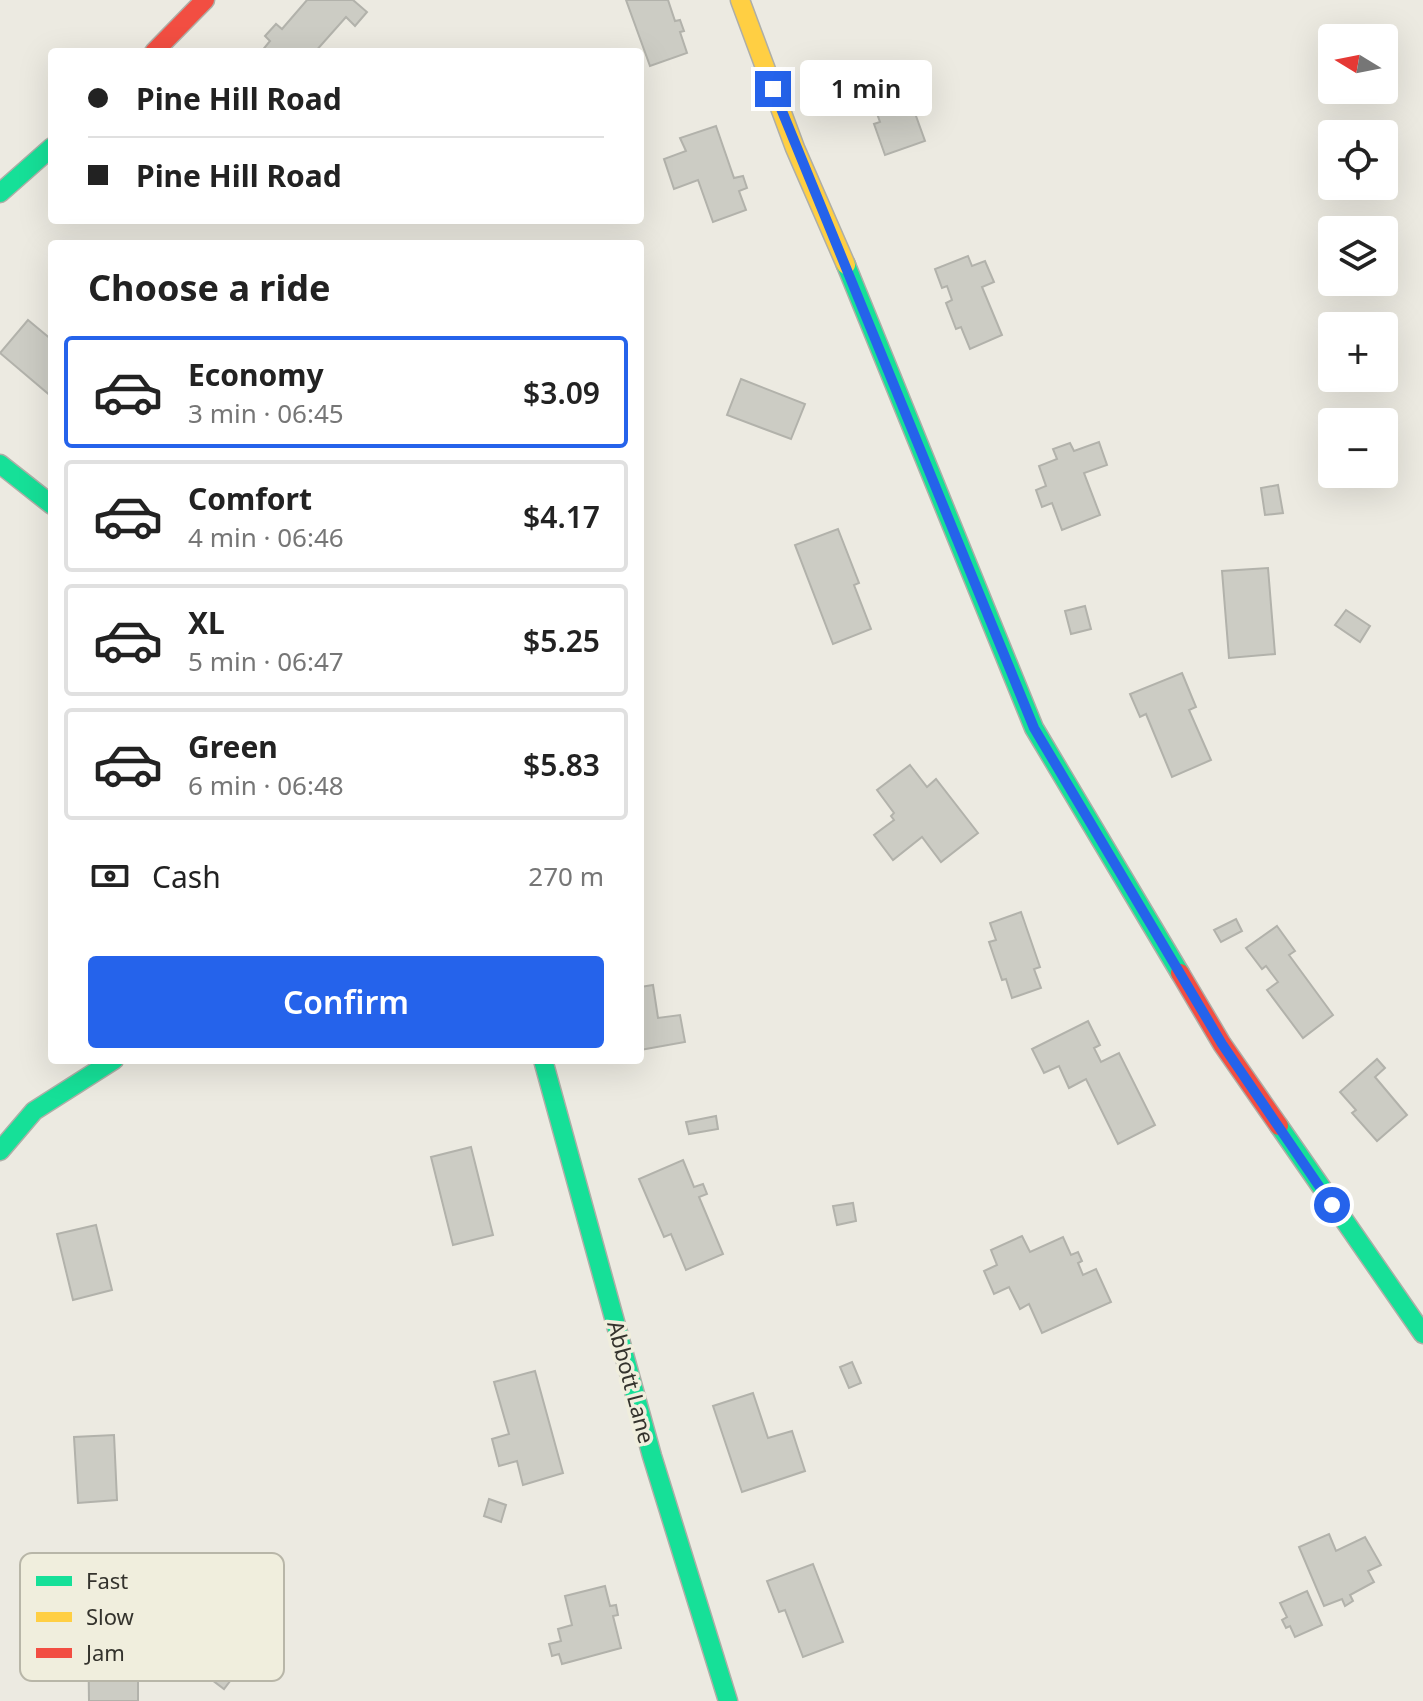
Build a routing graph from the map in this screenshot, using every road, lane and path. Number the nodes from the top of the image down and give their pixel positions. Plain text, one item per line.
1 (205, 0) edge
2 (740, 0) edge
3 (158, 48) edge
4 (48, 151) edge
5 (0, 193) edge
6 (0, 464) edge
7 (48, 502) edge
8 (108, 1064) edge
9 (544, 1064) edge
10 (0, 1151) edge
11 (1423, 1334) edge
12 (728, 1701) edge

1 - 3 street
2 - 11 street
4 - 5 street
6 - 7 street
8 - 10 street
9 - 12 street, Abbott Lane

